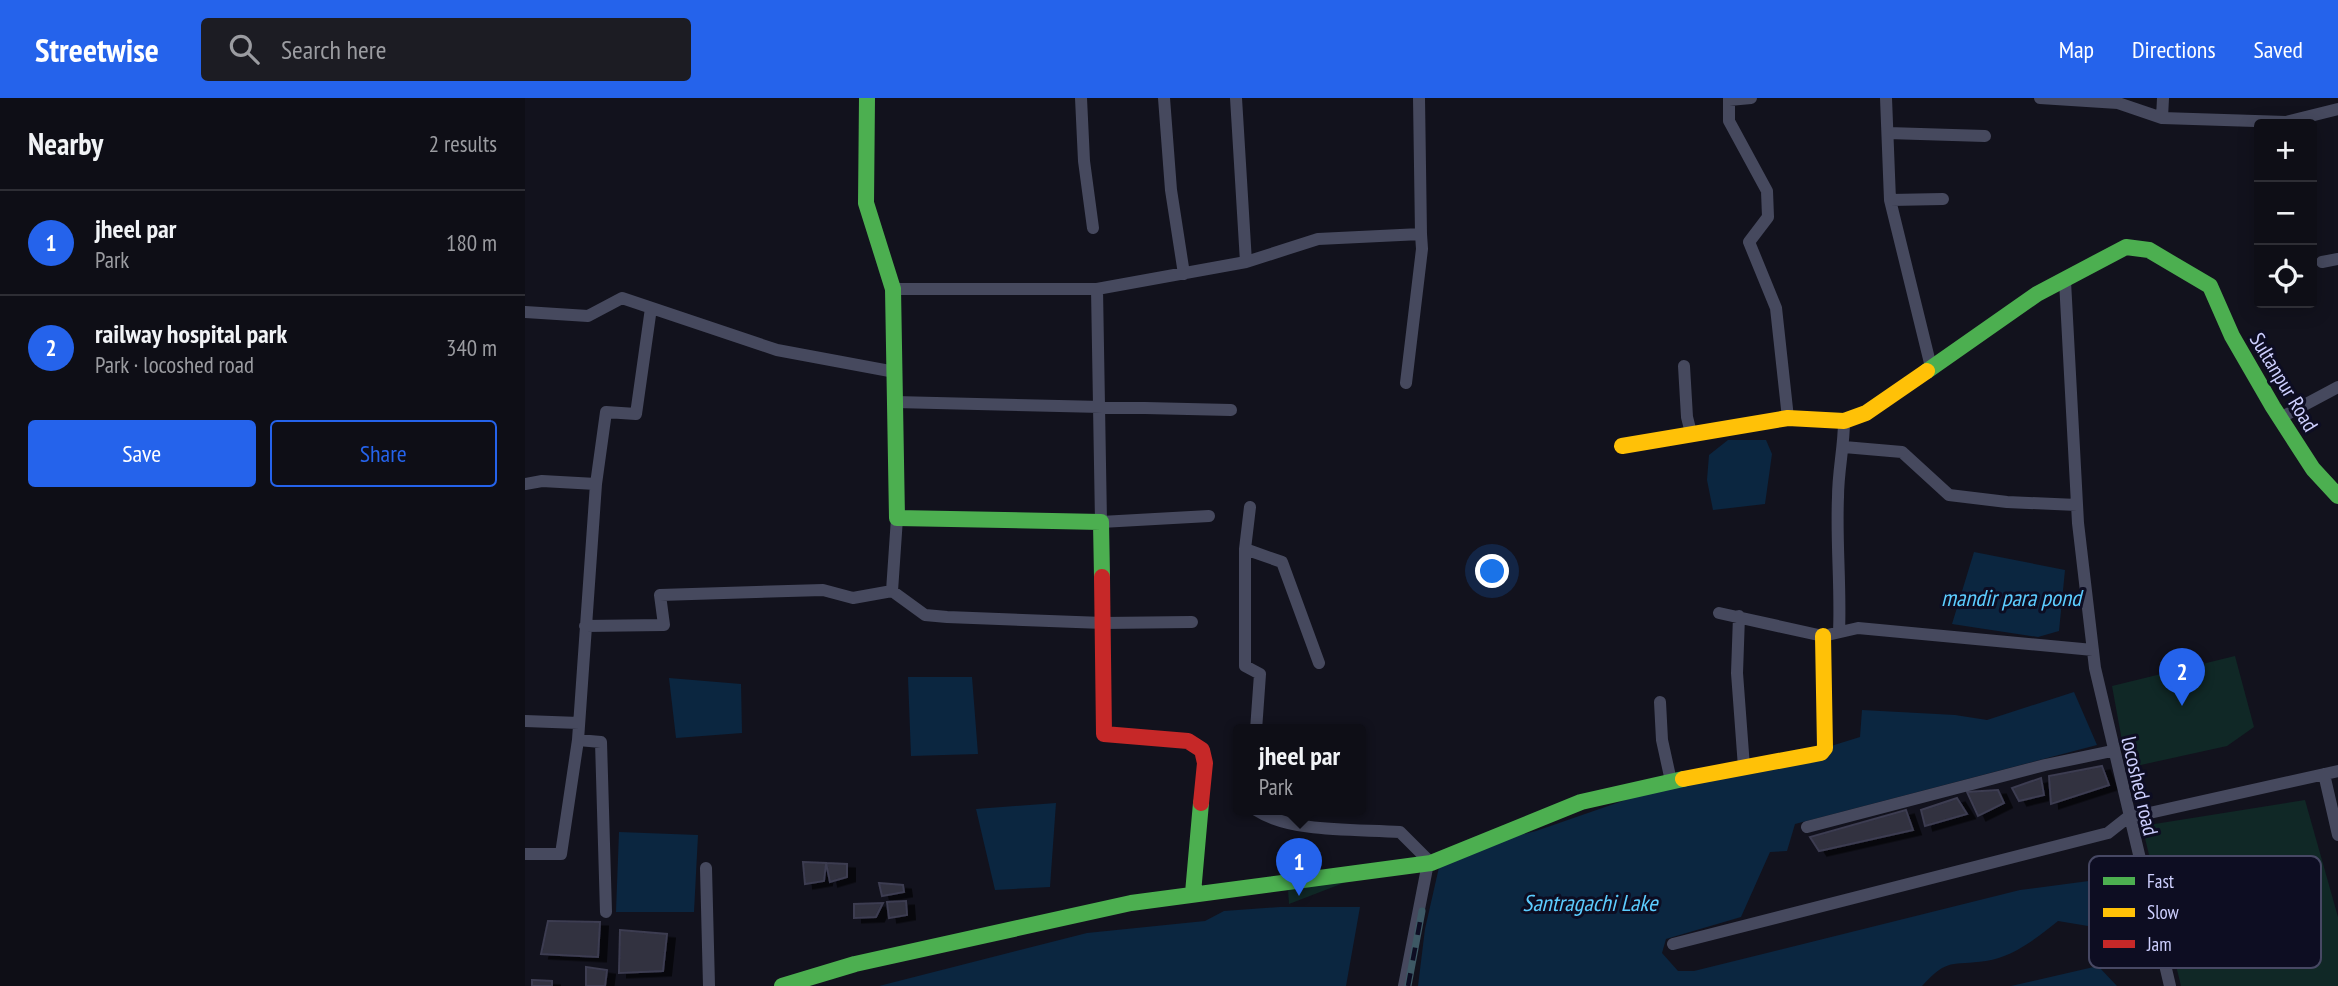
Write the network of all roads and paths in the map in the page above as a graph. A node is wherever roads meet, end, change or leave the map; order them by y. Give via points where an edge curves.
1 (867, 98) edge
2 (1081, 98) edge
3 (1164, 98) edge
4 (1236, 98) edge
5 (1419, 98) edge
6 (1751, 98) edge
7 (1886, 98) edge
8 (2040, 98) edge
9 (2163, 98) edge
10 (1729, 99) edge
11 (2078, 99) edge
12 (2338, 109) edge
13 (2162, 118) junction
14 (1888, 133) junction
15 (1985, 136) dead end
16 (1943, 199) dead end
17 (1890, 200) junction
18 (1093, 228) dead end
19 (1421, 234) junction
20 (2338, 260) edge
21 (1246, 262) junction
22 (2322, 262) dead end
23 (1184, 274) junction
24 (2065, 282) junction
25 (893, 289) junction
26 (1097, 289) junction
27 (651, 307) junction
28 (525, 312) edge
29 (1684, 366) dead end
30 (1931, 367) junction
31 (895, 372) junction
32 (1406, 383) dead end
33 (2338, 387) edge
34 (895, 402) junction
35 (1101, 407) junction
36 (1231, 410) dead end
37 (1788, 418) junction
38 (2280, 418) junction
39 (1844, 421) junction
40 (1691, 433) junction
41 (1622, 446) dead end
42 (1845, 447) junction
43 (525, 484) edge
44 (596, 484) junction
45 (2338, 496) edge
46 (2077, 505) junction
47 (1250, 507) dead end
48 (1209, 516) dead end
49 (897, 519) junction
50 (1101, 522) junction
51 (1245, 549) junction
52 (892, 591) junction
53 (1719, 613) dead end
54 (1739, 616) junction
55 (1192, 621) dead end
56 (1103, 623) junction
57 (585, 626) junction
58 (1831, 634) junction
59 (2093, 650) junction
60 (1319, 663) dead end
61 (1660, 702) dead end
62 (525, 721) edge
63 (579, 723) junction
64 (1256, 724) edge
65 (578, 740) junction
66 (2112, 751) junction
67 (1744, 767) junction
68 (2338, 771) edge
69 (2324, 774) junction
70 (1671, 781) junction
71 (1264, 815) edge
72 (2127, 818) junction
73 (1807, 827) dead end
74 (2338, 835) edge
75 (525, 854) edge
76 (2137, 856) edge
77 (1430, 863) junction
78 (706, 868) dead end
79 (1193, 893) junction
80 (606, 912) dead end
81 (1673, 944) dead end
82 (2165, 968) edge
83 (709, 986) edge
84 (782, 986) edge
85 (1404, 986) edge
86 (2170, 986) edge

1 - 25 street via 866,203
2 - 18 street
3 - 23 street
4 - 21 street
5 - 19 street
6 - 10 street
7 - 14 street
8 - 11 street
9 - 13 street
10 - 37 street via 1729,121 1767,191 1768,217 1749,242 1776,308
11 - 13 street via 2118,103
12 - 13 street via 2286,122
14 - 15 street
14 - 17 street
16 - 17 street
17 - 30 street
19 - 21 street via 1318,239
19 - 32 street
20 - 22 street
21 - 23 street
23 - 26 street
24 - 30 street, Sultanpur Road via 2037,294
24 - 38 street, Sultanpur Road via 2126,247 2149,250 2170,260 2210,286 2232,336
24 - 46 street, locoshed road
25 - 26 street
25 - 31 street
26 - 35 street
27 - 28 street via 622,298 588,316
27 - 31 street via 777,350
27 - 44 street via 636,414 606,412
29 - 40 street
30 - 39 street, Sultanpur Road via 1866,413
31 - 34 street
33 - 38 street
34 - 35 street
34 - 49 street
35 - 36 street
35 - 50 street
37 - 39 street
37 - 40 street
38 - 45 street, Sultanpur Road via 2313,469
39 - 42 street
40 - 41 street
42 - 46 street via 1902,452 1949,495
42 - 58 street via 1838,494 1841,583
43 - 44 street
44 - 57 street
46 - 59 street, locoshed road
47 - 51 street
48 - 50 street
49 - 50 street
49 - 52 street
50 - 56 street
51 - 60 street via 1282,562
51 - 64 street via 1245,666 1260,674
52 - 56 street via 925,615
52 - 57 street via 853,597 823,590 660,595 664,625
53 - 54 street
54 - 58 street
54 - 67 street via 1737,673
55 - 56 street
56 - 79 street via 1104,734 1188,741 1202,750 1205,763
57 - 63 street
58 - 59 street via 1858,628
58 - 67 street via 1825,748 1821,754
59 - 66 street, locoshed road
61 - 70 street
62 - 63 street
63 - 65 street
65 - 75 street via 561,854
65 - 80 street via 601,742
66 - 72 street, locoshed road
66 - 73 street
67 - 70 street
68 - 69 street
69 - 72 street
69 - 74 street
70 - 77 street via 1581,802
71 - 77 street via 1291,824 1399,832
72 - 76 street, locoshed road
72 - 81 street via 2108,833
77 - 79 street
77 - 85 street
78 - 83 street
79 - 84 street via 1037,922 855,964
82 - 86 street, locoshed road

